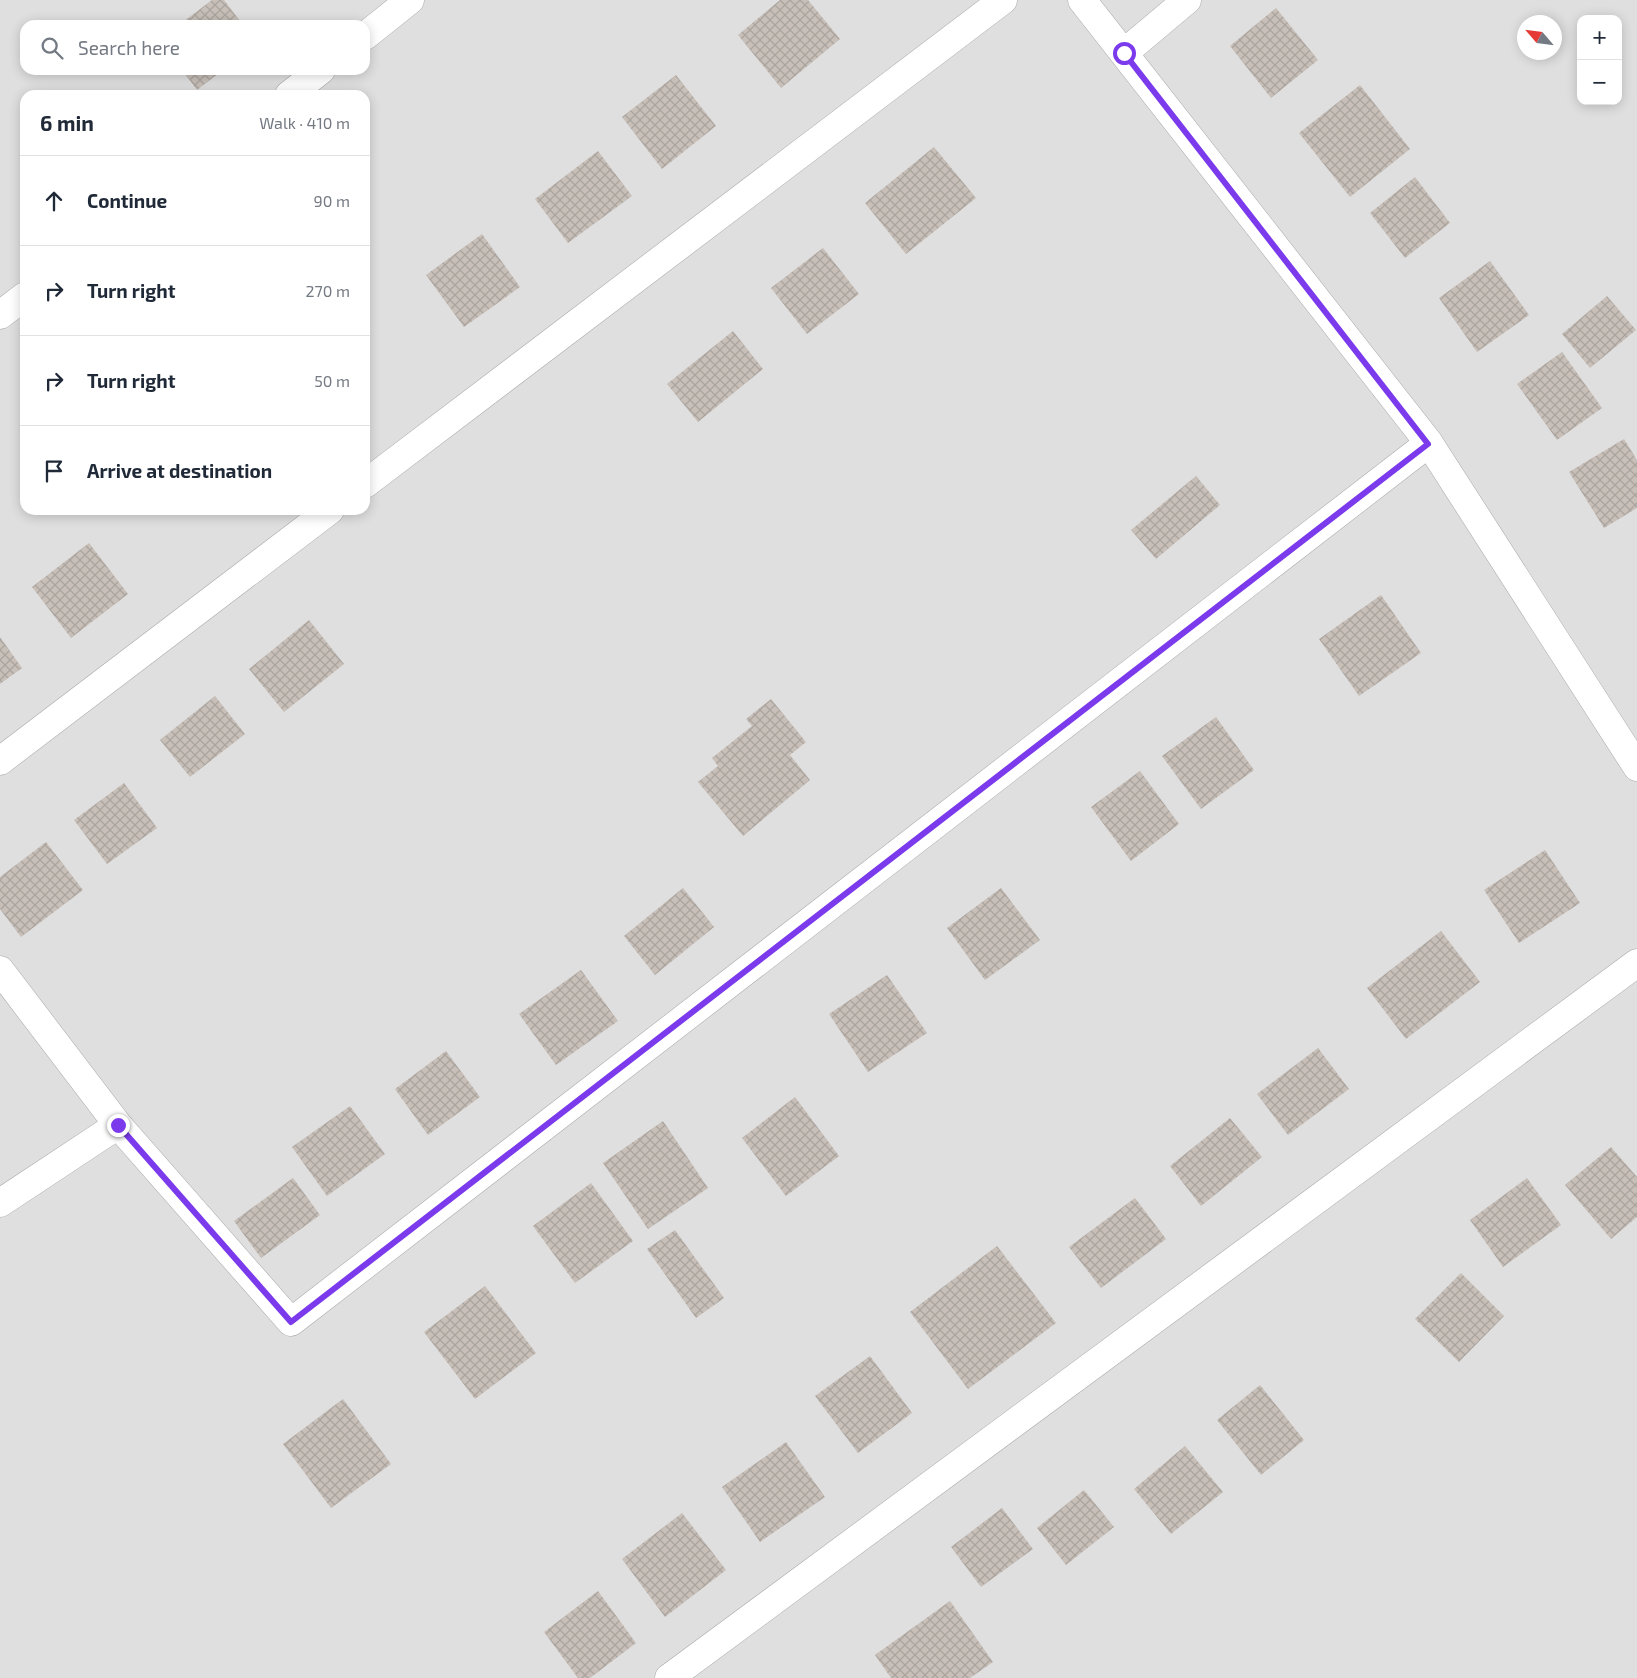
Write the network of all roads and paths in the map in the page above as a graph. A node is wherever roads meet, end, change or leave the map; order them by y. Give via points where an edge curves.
1 (410, 0) edge
2 (1003, 0) edge
3 (1082, 0) edge
4 (1187, 0) edge
5 (370, 32) edge
6 (1124, 53) junction
7 (315, 75) edge
8 (296, 90) edge
9 (20, 300) edge
10 (0, 315) edge
11 (1428, 444) junction
12 (370, 480) edge
13 (323, 515) edge
14 (0, 760) edge
15 (1637, 767) edge
16 (1637, 963) edge
17 (0, 970) edge
18 (118, 1125) junction
19 (0, 1203) edge
20 (669, 1678) edge

1 - 5 street
2 - 12 street
3 - 6 street
4 - 6 street
6 - 11 street
7 - 8 street
9 - 10 street
11 - 15 street
11 - 18 street via 291,1322
13 - 14 street
16 - 20 street
17 - 18 street
18 - 19 street

